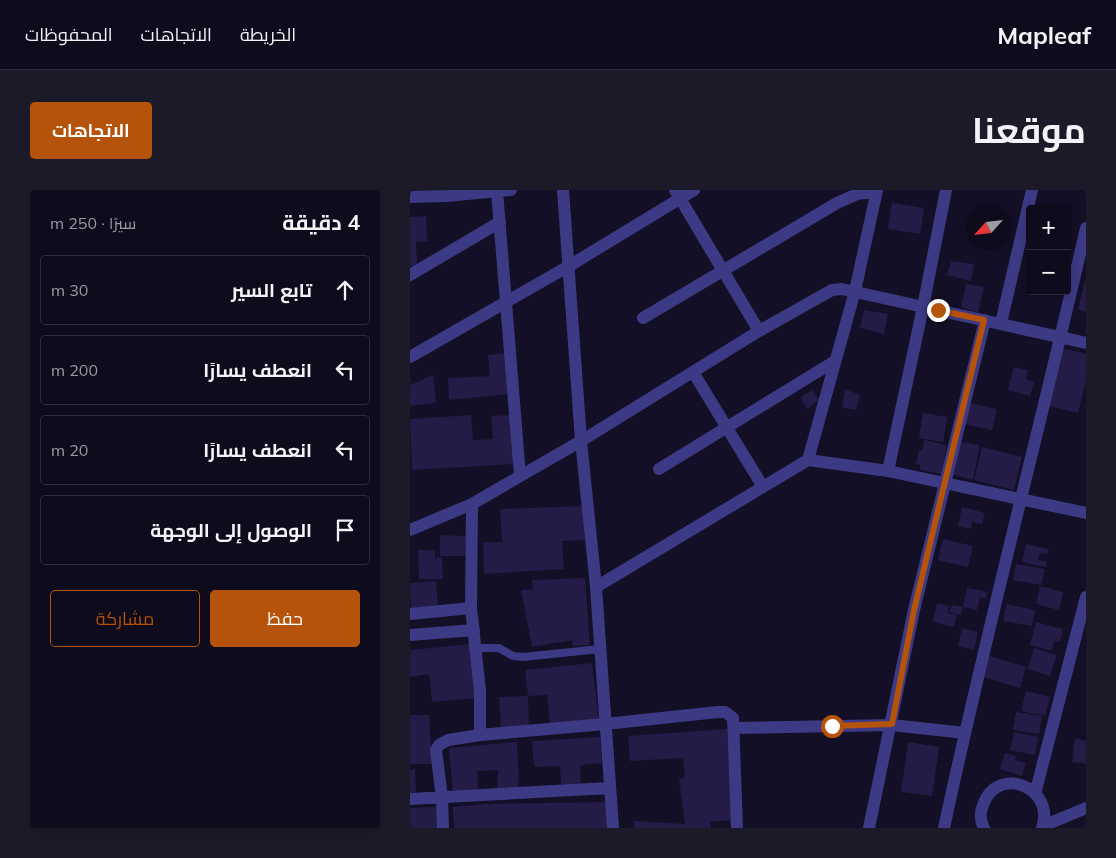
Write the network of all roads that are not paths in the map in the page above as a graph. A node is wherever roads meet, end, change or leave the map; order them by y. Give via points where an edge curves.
1 (511, 190) edge
2 (563, 190) edge
3 (694, 190) edge
4 (877, 190) edge
5 (946, 190) edge
6 (1032, 190) edge
7 (497, 191) junction
8 (446, 193) edge
9 (677, 194) edge
10 (410, 197) edge
11 (500, 222) junction
12 (1086, 228) edge
13 (569, 266) junction
14 (722, 271) junction
15 (410, 275) edge
16 (854, 291) junction
17 (506, 302) junction
18 (923, 307) junction
19 (643, 318) dead end
20 (984, 320) junction
21 (1001, 324) junction
22 (759, 331) junction
23 (1061, 338) junction
24 (1086, 343) edge
25 (410, 357) edge
26 (835, 361) junction
27 (693, 372) junction
28 (727, 428) junction
29 (581, 441) junction
30 (808, 460) junction
31 (659, 470) dead end
32 (888, 471) junction
33 (520, 476) junction
34 (944, 483) junction
35 (763, 487) junction
36 (1021, 499) junction
37 (472, 504) junction
38 (1086, 513) edge
39 (410, 530) edge
40 (596, 587) junction
41 (1086, 597) edge
42 (471, 608) junction
43 (410, 614) edge
44 (474, 630) junction
45 (410, 635) edge
46 (475, 648) junction
47 (600, 650) junction
48 (605, 724) junction
49 (892, 724) junction
50 (734, 728) junction
51 (965, 733) junction
52 (480, 735) junction
53 (610, 788) junction
54 (1035, 794) junction
55 (442, 798) junction
56 (410, 799) edge
57 (1086, 808) edge
58 (1042, 827) edge
59 (443, 828) edge
60 (614, 828) edge
61 (737, 828) edge
62 (869, 828) edge
63 (944, 828) edge
64 (984, 828) edge

1 - 7 street
2 - 13 street
3 - 9 street
4 - 14 street via 837,203
4 - 16 street
5 - 18 street
6 - 21 street
7 - 8 street
7 - 11 street
8 - 10 street
9 - 13 street
9 - 14 street
11 - 15 street
11 - 17 street
12 - 23 street
13 - 17 street
13 - 29 street
14 - 19 street
14 - 22 street
16 - 18 street
16 - 22 street via 832,290
16 - 26 street
17 - 25 street
17 - 33 street
18 - 20 street
18 - 32 street
20 - 21 street
20 - 34 street
21 - 23 street
22 - 27 street
23 - 24 street
23 - 36 street
26 - 28 street
26 - 30 street
27 - 28 street
27 - 29 street
28 - 31 street
28 - 35 street
29 - 33 street
29 - 40 street
30 - 32 street
30 - 35 street
32 - 34 street
33 - 37 street
34 - 36 street
34 - 49 street via 914,610
35 - 40 street
36 - 38 street
36 - 51 street
37 - 39 street
37 - 42 street
40 - 47 street
41 - 54 street
42 - 43 street
42 - 44 street
44 - 45 street
44 - 46 street
46 - 47 lane via 499,648 522,657
46 - 52 street via 480,691
47 - 48 street
48 - 50 street via 725,712 733,718
48 - 52 street
48 - 53 street
49 - 50 street
49 - 51 street
49 - 62 street
50 - 61 street
51 - 63 street
52 - 55 street via 448,740 439,745 436,750
53 - 55 street
53 - 60 street
54 - 58 street via 1041,800 1045,813
54 - 64 street via 1020,784 995,788 985,798 981,811
55 - 56 street
55 - 59 street
57 - 58 street

